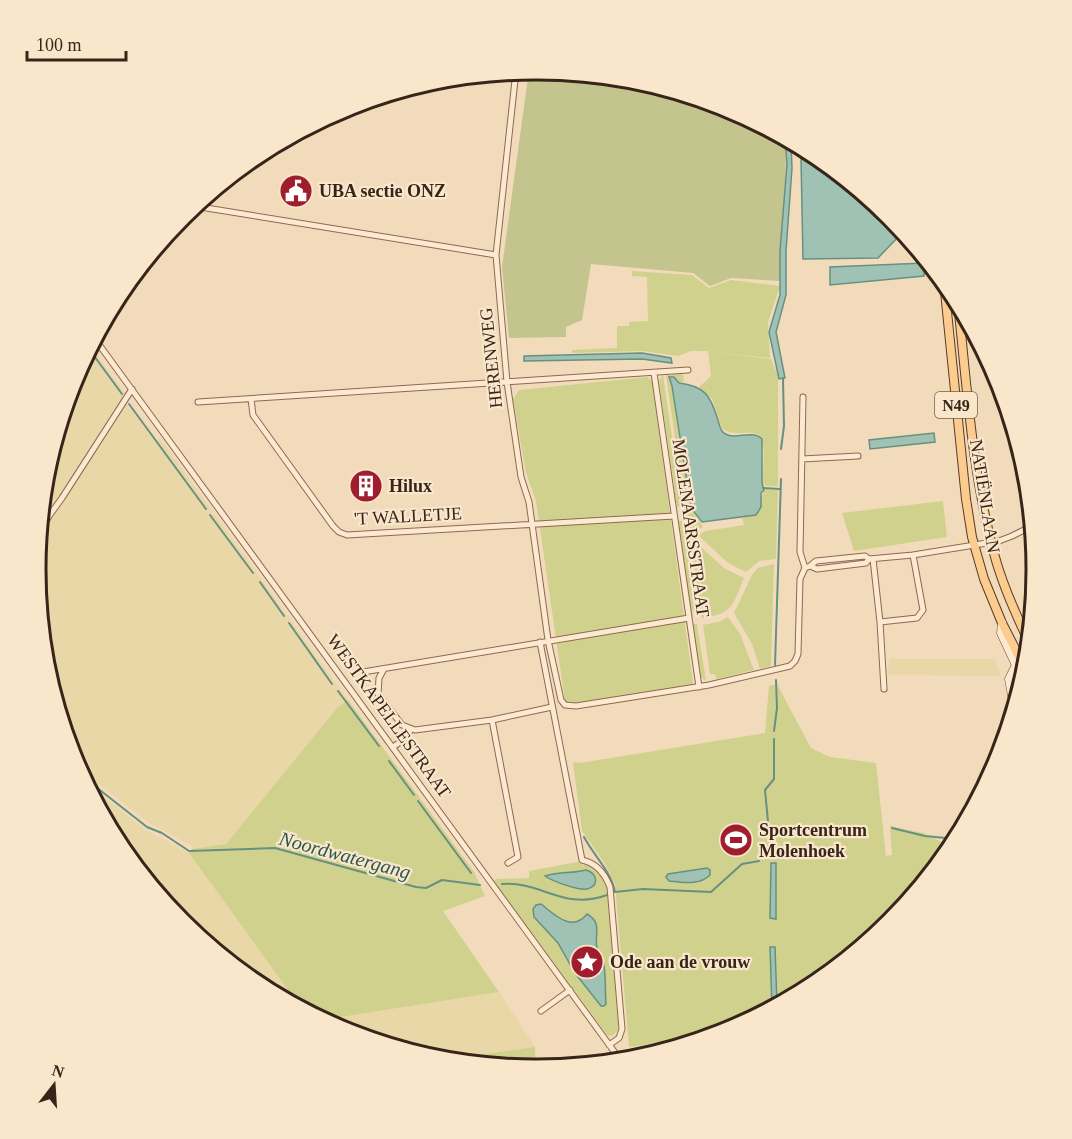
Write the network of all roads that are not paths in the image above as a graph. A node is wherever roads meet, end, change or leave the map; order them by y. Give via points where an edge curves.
1 (515, 81) edge
2 (206, 208) edge
3 (496, 255) junction
4 (946, 303) edge
5 (961, 326) edge
6 (101, 346) edge
7 (688, 370) dead end
8 (654, 373) junction
9 (507, 382) junction
10 (132, 389) junction
11 (803, 397) dead end
12 (251, 399) junction
13 (198, 402) dead end
14 (858, 456) dead end
15 (802, 459) junction
16 (50, 514) edge
17 (674, 516) junction
18 (532, 524) junction
19 (1023, 530) edge
20 (991, 541) junction
21 (974, 545) junction
22 (913, 555) junction
23 (871, 559) junction
24 (808, 567) junction
25 (689, 618) junction
26 (880, 622) junction
27 (1002, 623) junction
28 (1022, 625) edge
29 (548, 640) junction
30 (540, 642) junction
31 (1018, 655) edge
32 (384, 669) junction
33 (363, 672) dead end
34 (1013, 673) joint
35 (699, 687) junction
36 (1011, 688) edge
37 (884, 689) dead end
38 (552, 707) junction
39 (492, 720) junction
40 (411, 729) junction
41 (393, 747) junction
42 (508, 863) dead end
43 (570, 990) junction
44 (541, 1011) dead end
45 (609, 1045) junction
46 (615, 1053) edge

1 - 3 street, HERENWEG
2 - 3 street
3 - 9 street, HERENWEG
4 - 21 main road, NATIËNLAAN / N49
5 - 20 main road, NATIËNLAAN / N49 via 977,473
6 - 10 street, WESTKAPELLESTRAAT
7 - 8 street
8 - 9 street
8 - 17 street, MOLENAARSSTRAAT
9 - 12 street
9 - 18 street, HERENWEG
10 - 16 street
10 - 41 street, WESTKAPELLESTRAAT
11 - 15 street
12 - 13 street
12 - 18 street, 'T WALLETJE via 253,415 339,532 359,535
14 - 15 street
15 - 24 street via 800,552
17 - 18 street
17 - 25 street, MOLENAARSSTRAAT
18 - 29 street, HERENWEG
19 - 20 street
20 - 21 street
20 - 28 main road, NATIËNLAAN / N49
21 - 22 street
21 - 27 main road, NATIËNLAAN / N49
22 - 23 street
22 - 26 street via 923,610 917,618
23 - 24 street via 856,565
23 - 26 street
24 - 35 street via 800,579 795,661 790,666
25 - 29 street
25 - 35 street, MOLENAARSSTRAAT
26 - 37 street
27 - 31 main road, NATIËNLAAN / N49
27 - 34 street via 1001,633 1016,665
29 - 30 street
29 - 35 street, HERENWEG via 559,695 565,705
30 - 32 street
30 - 38 street
32 - 33 street
32 - 40 street via 378,694 402,725
34 - 36 street via 1009,679
38 - 39 street
38 - 45 street via 582,860 590,861 603,873 610,887 622,1029 619,1038
39 - 40 street
39 - 42 street via 518,857
40 - 41 street
41 - 43 street, WESTKAPELLESTRAAT
43 - 44 street
43 - 45 street, WESTKAPELLESTRAAT
45 - 46 street, WESTKAPELLESTRAAT

